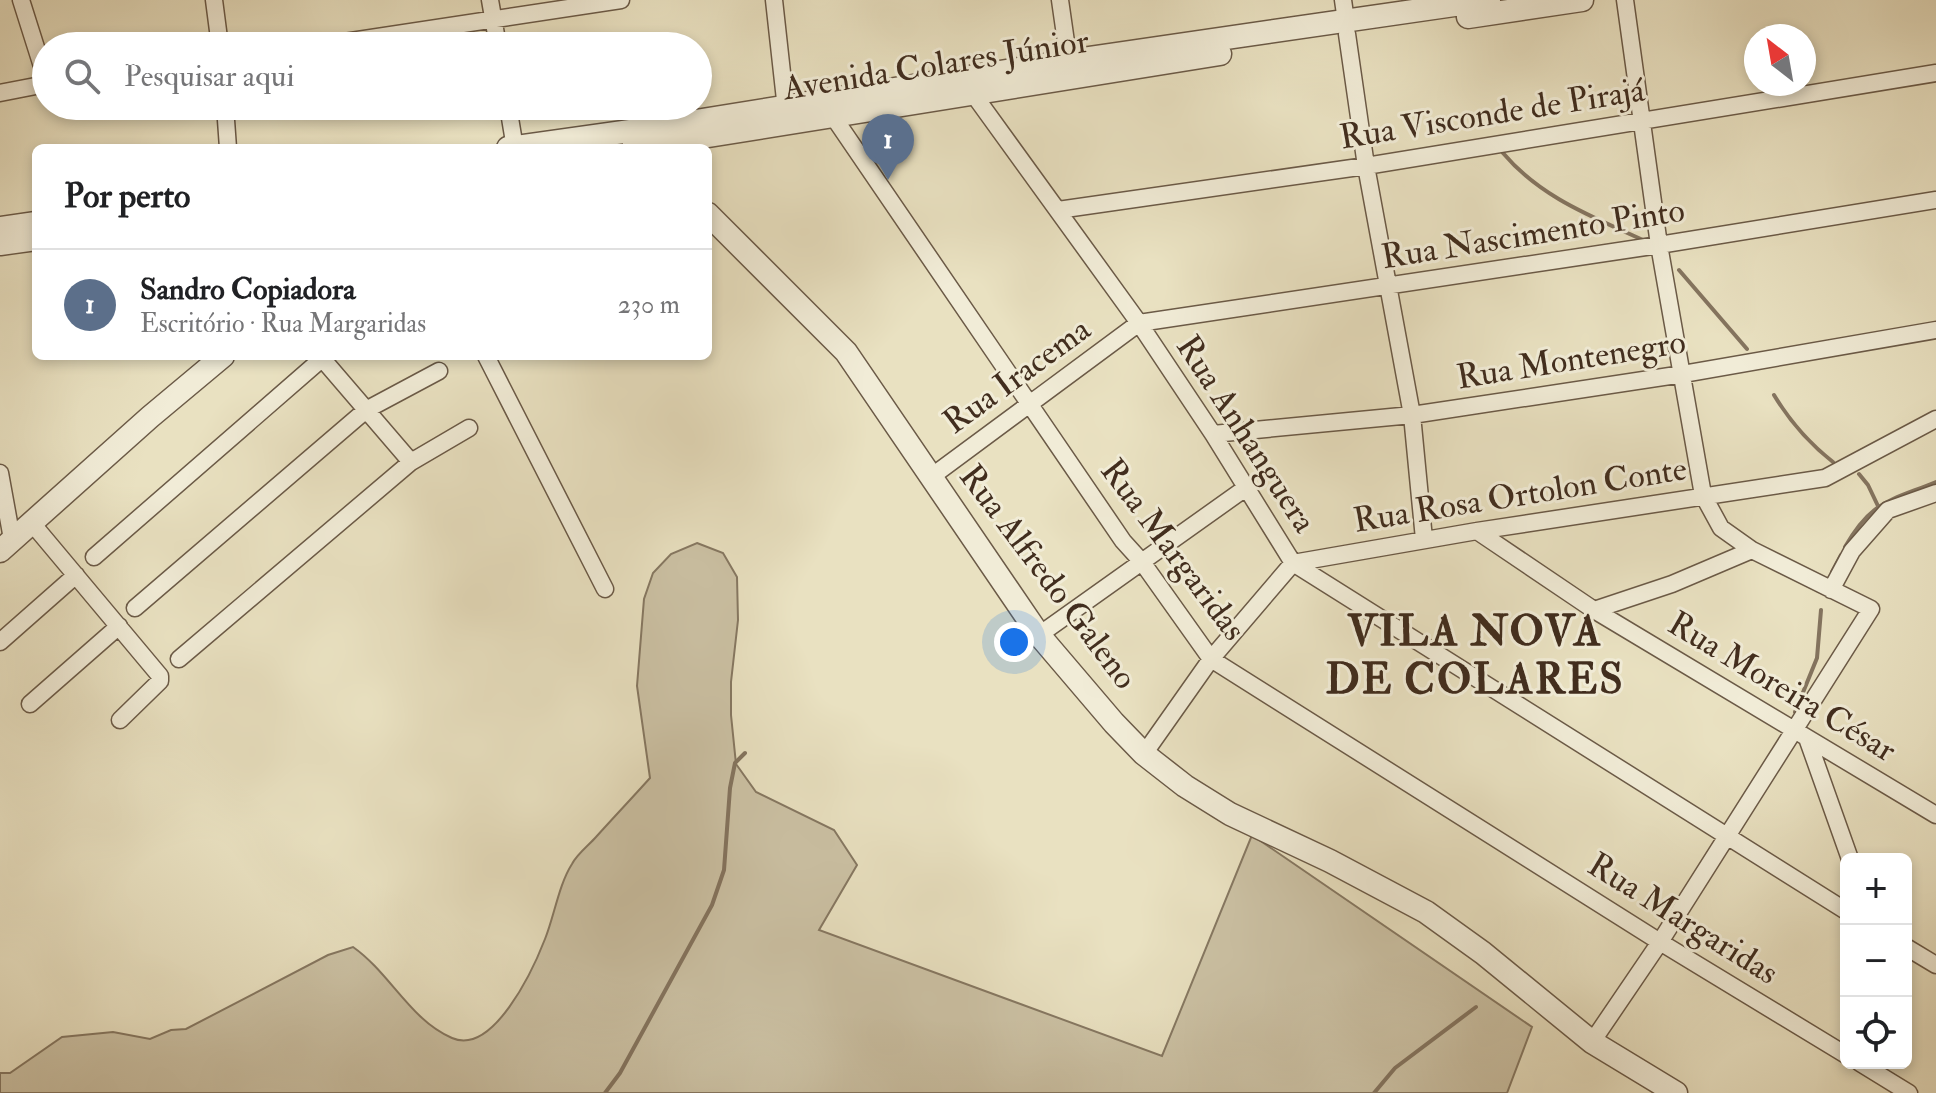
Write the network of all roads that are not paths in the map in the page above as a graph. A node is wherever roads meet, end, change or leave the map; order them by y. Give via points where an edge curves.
1 (21, 0) edge
2 (214, 0) edge
3 (490, 0) edge
4 (621, 0) edge
5 (774, 0) edge
6 (1060, 0) edge
7 (1582, 0) edge
8 (1625, 0) edge
9 (1483, 6) edge
10 (1345, 18) edge
11 (494, 20) junction
12 (218, 32) edge
13 (413, 32) edge
14 (496, 32) edge
15 (32, 36) edge
16 (1070, 69) junction
17 (1936, 73) edge
18 (32, 85) edge
19 (973, 86) junction
20 (0, 93) edge
21 (828, 109) junction
22 (787, 115) junction
23 (226, 120) edge
24 (509, 120) edge
25 (1644, 120) junction
26 (639, 143) edge
27 (228, 144) edge
28 (512, 144) edge
29 (614, 144) edge
30 (1366, 166) junction
31 (1936, 200) edge
32 (1058, 210) junction
33 (712, 218) edge
34 (32, 224) edge
35 (0, 228) edge
36 (32, 240) edge
37 (0, 244) edge
38 (1659, 245) junction
39 (1386, 286) junction
40 (1139, 323) junction
41 (1936, 330) edge
42 (218, 360) edge
43 (319, 360) edge
44 (324, 360) edge
45 (488, 360) edge
46 (439, 371) dead end
47 (1683, 374) junction
48 (1029, 404) junction
49 (366, 410) junction
50 (1412, 415) junction
51 (1936, 419) edge
52 (469, 428) dead end
53 (1213, 434) junction
54 (411, 462) junction
55 (0, 473) edge
56 (931, 477) junction
57 (1247, 487) junction
58 (1936, 493) edge
59 (1703, 495) junction
60 (2, 500) edge
61 (31, 522) junction
62 (1477, 531) junction
63 (1424, 539) junction
64 (6, 545) edge
65 (1752, 550) junction
66 (94, 557) dead end
67 (1142, 562) junction
68 (1293, 563) junction
69 (76, 575) junction
70 (605, 589) dead end
71 (1831, 590) junction
72 (135, 608) dead end
73 (1594, 610) junction
74 (119, 626) junction
75 (1039, 635) junction
76 (0, 642) edge
77 (179, 659) dead end
78 (1211, 659) junction
79 (30, 704) dead end
80 (120, 720) dead end
81 (1800, 734) junction
82 (1144, 754) junction
83 (1936, 815) edge
84 (1725, 836) junction
85 (1848, 853) edge
86 (1840, 907) edge
87 (1660, 942) junction
88 (1912, 951) edge
89 (1936, 965) edge
90 (1592, 1042) junction
91 (1840, 1051) edge
92 (1870, 1069) edge
93 (1676, 1093) edge
94 (1909, 1093) edge

1 - 15 street
2 - 12 street
3 - 11 street
4 - 11 street
5 - 22 street
6 - 16 street
7 - 9 street, Avenida Colares Júnior
8 - 25 street
9 - 10 street, Avenida Colares Júnior
10 - 16 street, Avenida Colares Júnior
10 - 30 street
11 - 13 street
11 - 14 street
16 - 19 street, Avenida Colares Júnior
17 - 25 street, Rua Visconde de Pirajá
18 - 20 street
19 - 21 street, Avenida Colares Júnior
19 - 32 street, Rua Anhanguera
21 - 22 street, Avenida Colares Júnior
21 - 48 street, Rua Margaridas
22 - 26 street, Avenida Colares Júnior
23 - 27 street
24 - 28 street
25 - 30 street, Rua Visconde de Pirajá
25 - 38 street
26 - 29 street, Avenida Colares Júnior
30 - 32 street, Rua Visconde de Pirajá
30 - 39 street
31 - 38 street, Rua Nascimento Pinto
32 - 40 street, Rua Anhanguera
33 - 56 street, Rua Alfredo Galeno via 846,352
34 - 35 street
36 - 37 street
38 - 39 street, Rua Nascimento Pinto
38 - 47 street
39 - 40 street, Rua Nascimento Pinto
39 - 50 street
40 - 48 street, Rua Iracema
40 - 53 street, Rua Anhanguera
41 - 47 street, Rua Montenegro
42 - 61 street
43 - 66 street
44 - 49 street
45 - 70 street
46 - 49 street
47 - 50 street, Rua Montenegro
47 - 59 street
48 - 56 street, Rua Iracema
48 - 67 street, Rua Margaridas
49 - 54 street
49 - 72 street
50 - 53 street, Rua Montenegro
50 - 63 street
51 - 59 street, Rua Rosa Ortolon Conte via 1825,478
52 - 54 street
53 - 57 street, Rua Anhanguera
54 - 77 street
55 - 60 street
56 - 75 street, Rua Alfredo Galeno
57 - 67 street
57 - 68 street, Rua Anhanguera
58 - 71 street via 1888,510 1852,551
59 - 62 street, Rua Rosa Ortolon Conte
59 - 65 street via 1721,528
60 - 64 street
61 - 64 street
61 - 69 street
62 - 63 street, Rua Rosa Ortolon Conte
62 - 73 street, Rua Moreira César
63 - 68 street, Rua Rosa Ortolon Conte
65 - 71 street
65 - 73 street
67 - 75 street
67 - 78 street, Rua Margaridas
68 - 78 street
68 - 84 street, Rua Anhanguera
69 - 74 street
69 - 76 street
71 - 81 street via 1871,609
73 - 81 street, Rua Moreira César
74 - 79 street
74 - 80 street via 157,670 160,681
75 - 82 street, Rua Alfredo Galeno
78 - 82 street
78 - 87 street, Rua Margaridas
81 - 83 street, Rua Moreira César
81 - 84 street
81 - 85 street
82 - 90 street, Rua Alfredo Galeno via 1230,814 1426,912
84 - 86 street, Rua Anhanguera
84 - 87 street
87 - 90 street
87 - 91 street, Rua Margaridas
88 - 89 street
90 - 93 street, Rua Alfredo Galeno
92 - 94 street

